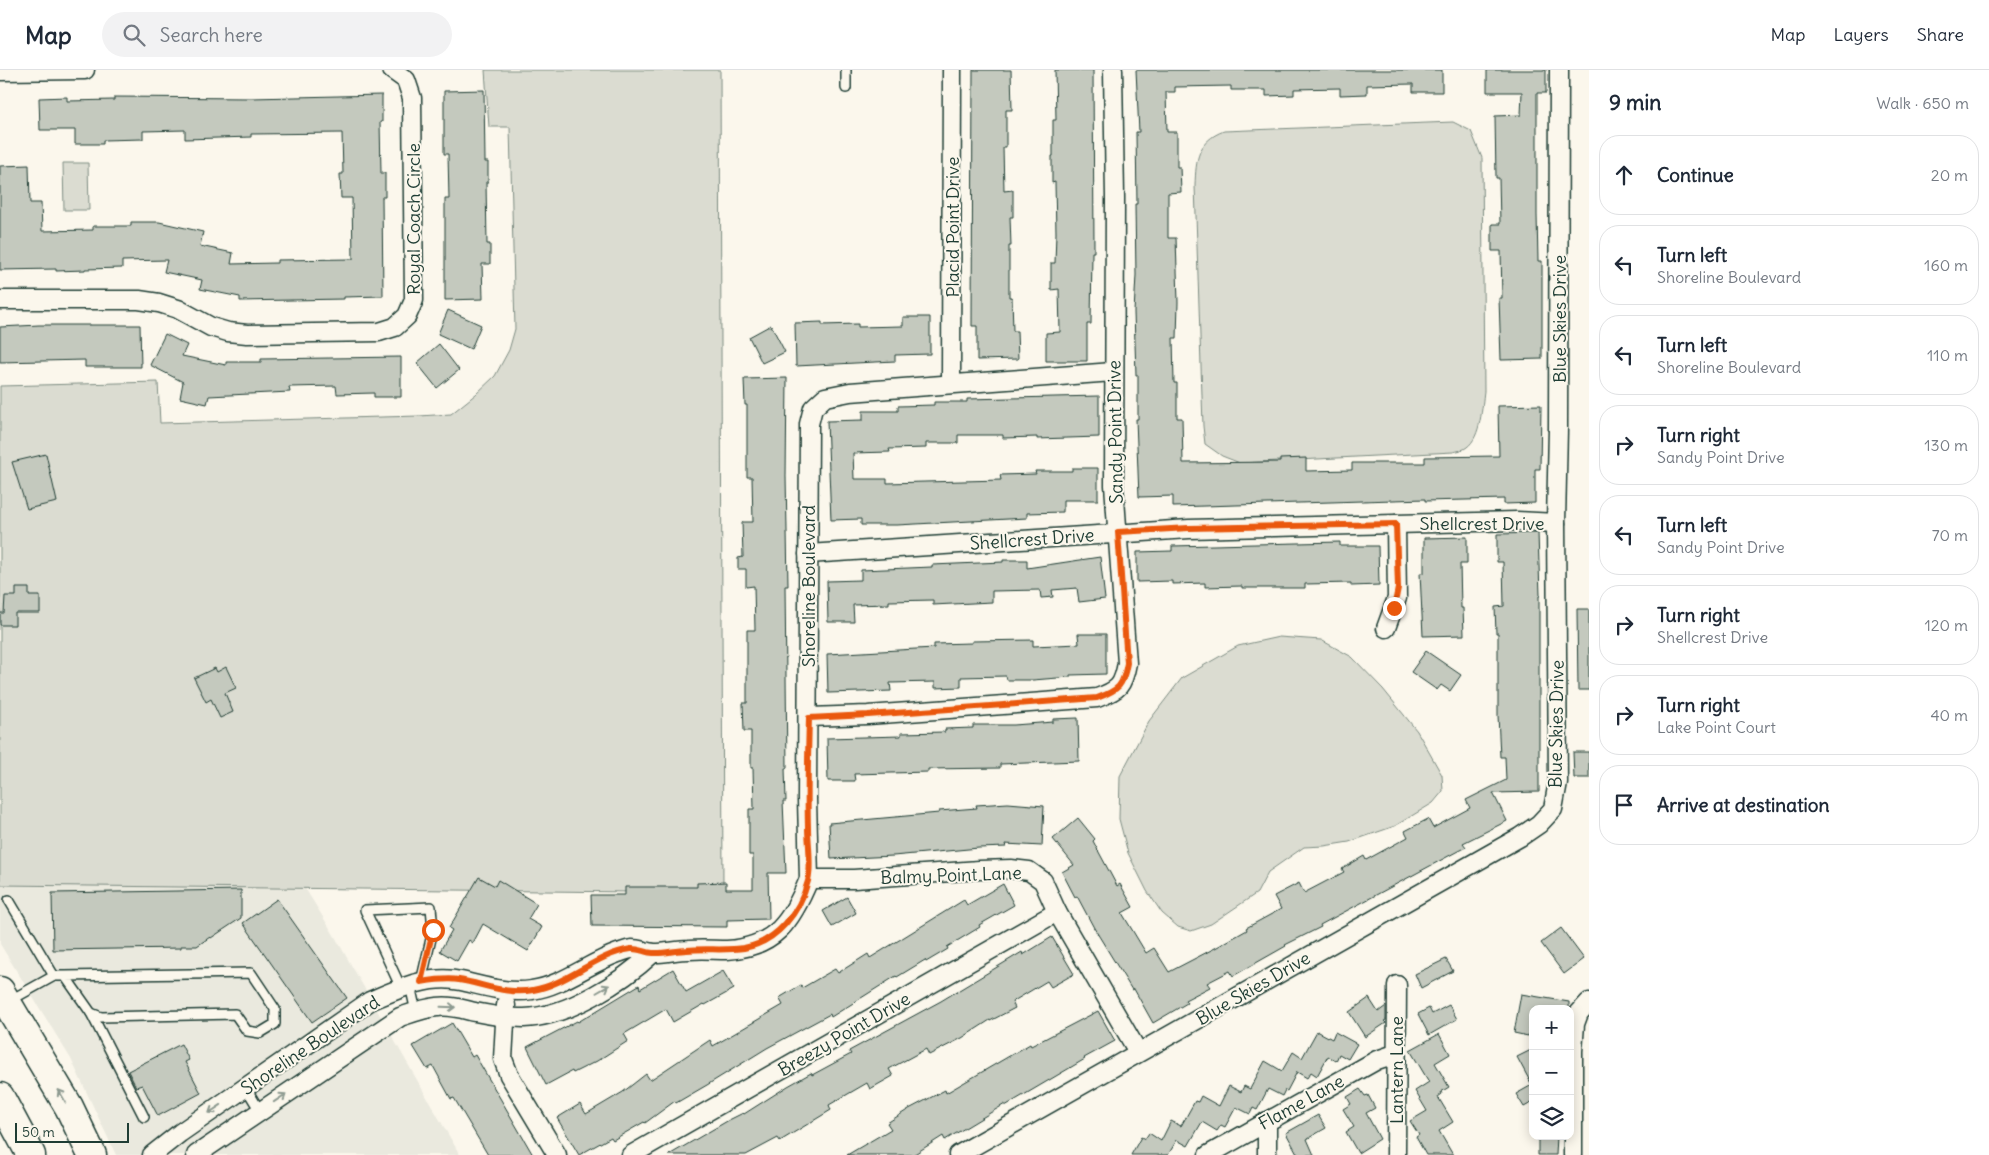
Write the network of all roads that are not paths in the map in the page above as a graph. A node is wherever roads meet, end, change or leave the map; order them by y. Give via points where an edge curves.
1 (85, 70) edge
2 (392, 70) edge
3 (846, 70) edge
4 (952, 70) edge
5 (1113, 70) edge
6 (1559, 70) edge
7 (0, 71) edge
8 (846, 88) dead end
9 (0, 300) edge
10 (1114, 372) junction
11 (951, 383) junction
12 (1556, 523) junction
13 (1396, 524) junction
14 (1118, 532) junction
15 (808, 554) junction
16 (1386, 628) dead end
17 (809, 718) junction
18 (809, 879) junction
19 (9, 900) dead end
20 (1056, 912) junction
21 (653, 954) junction
22 (54, 976) junction
23 (64, 976) junction
24 (411, 985) junction
25 (1397, 985) dead end
26 (507, 991) junction
27 (4, 997) edge
28 (1589, 1002) edge
29 (416, 1012) junction
30 (91, 1013) junction
31 (505, 1016) junction
32 (1138, 1052) junction
33 (1395, 1054) junction
34 (246, 1088) junction
35 (0, 1097) edge
36 (260, 1111) junction
37 (144, 1117) dead end
38 (1267, 1121) junction
39 (26, 1151) edge
40 (92, 1155) edge
41 (152, 1155) edge
42 (196, 1155) edge
43 (558, 1155) edge
44 (631, 1155) edge
45 (958, 1155) edge
46 (1208, 1155) edge
47 (1267, 1155) edge
48 (1396, 1155) edge
49 (1573, 1155) edge

1 - 7 street
2 - 9 street, Royal Coach Circle via 406,80 412,98 414,248 414,300 407,316 395,327 379,332 238,333 211,327 178,309 149,301
3 - 8 lane
4 - 11 street, Placid Point Drive
5 - 10 street, Sandy Point Drive
6 - 12 street, Blue Skies Drive
10 - 11 street, Shoreline Boulevard
10 - 14 street, Sandy Point Drive via 1114,476
11 - 15 street, Shoreline Boulevard via 850,392 826,397 813,408 809,424
12 - 13 street, Shellcrest Drive
12 - 32 street, Blue Skies Drive via 1558,782 1553,809 1520,837
13 - 14 street, Shellcrest Drive
13 - 16 street via 1397,598
14 - 15 street, Shellcrest Drive
14 - 17 street, Sandy Point Drive via 1127,663 1124,680 1112,693 1097,698
15 - 17 street, Shoreline Boulevard
17 - 18 street, Shoreline Boulevard
18 - 20 street, Balmy Point Lane via 978,870 1029,871 1043,881
18 - 21 street, Shoreline Boulevard via 788,920 763,942 746,948
19 - 22 lane
20 - 32 street, Balmy Point Lane
20 - 44 street, Breezy Point Drive
21 - 26 street, Shoreline Boulevard via 632,948 601,959 552,986
31 -> 21 street, Shoreline Boulevard via 544,1016 581,1001 632,972
22 - 23 lane
22 - 27 lane
23 - 30 lane
23 - 30 lane via 251,973 275,1009 275,1024 260,1033 247,1031 235,1014 101,1017
24 - 24 lane via 433,930 431,908 365,910
24 - 26 street, Shoreline Boulevard via 442,979 460,980
24 - 29 lane
24 - 34 street, Shoreline Boulevard via 370,1002
25 - 33 street, Lantern Lane
26 - 31 street
40 -> 27 main road via 69,1107
28 - 49 street via 1579,1013 1575,1024
29 -> 31 street, Shoreline Boulevard via 456,1007
36 -> 29 street, Shoreline Boulevard via 382,1028
30 - 37 lane
31 - 43 street via 503,1059 509,1075
32 - 45 street, Blue Skies Drive
33 - 38 street, Flame Lane via 1377,1060
33 - 48 street, Lantern Lane
34 - 36 lane
34 -> 41 street, Shoreline Boulevard
35 - 39 main road
36 - 42 street, Shoreline Boulevard
38 - 46 street, Flame Lane
38 - 47 street

